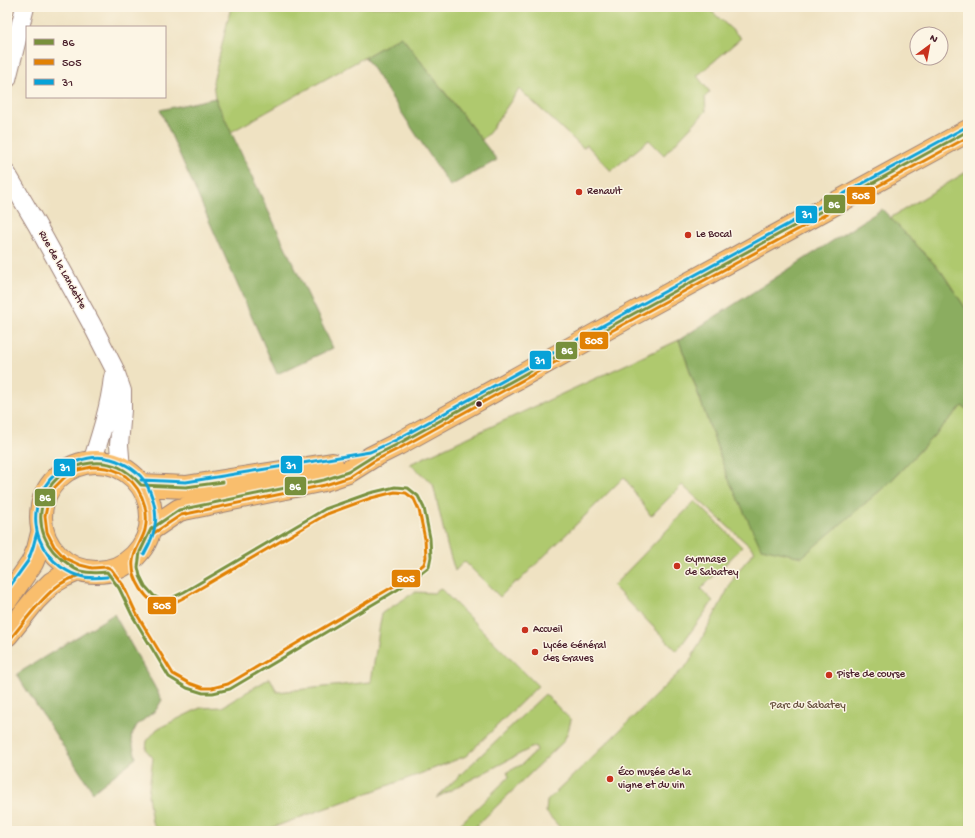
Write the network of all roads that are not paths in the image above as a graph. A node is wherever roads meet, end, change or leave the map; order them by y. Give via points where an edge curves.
1 (25, 7) edge
2 (7, 79) edge
3 (968, 131) edge
4 (7, 174) edge
5 (114, 368) junction
6 (372, 457) junction
7 (92, 462) junction
8 (121, 468) junction
9 (141, 485) junction
10 (151, 529) junction
11 (42, 533) junction
12 (78, 570) junction
13 (7, 599) edge
14 (7, 635) edge

1 - 2 street
3 - 6 main road
4 - 5 street, Rue de la Landette
5 - 7 street via 106,417
5 - 8 street, Rue de la Landette via 122,391 118,445
6 - 9 main road via 186,487
6 - 10 main road via 348,472 324,480 179,510
7 - 8 main road via 107,463
7 - 11 main road via 76,465 62,473 50,485 43,500 40,516
8 - 9 main road
9 - 10 main road via 152,513
10 - 12 main road via 140,552 119,568 92,573
11 - 12 main road via 50,549 62,562
11 - 13 main road via 32,563
12 - 14 main road via 52,583

